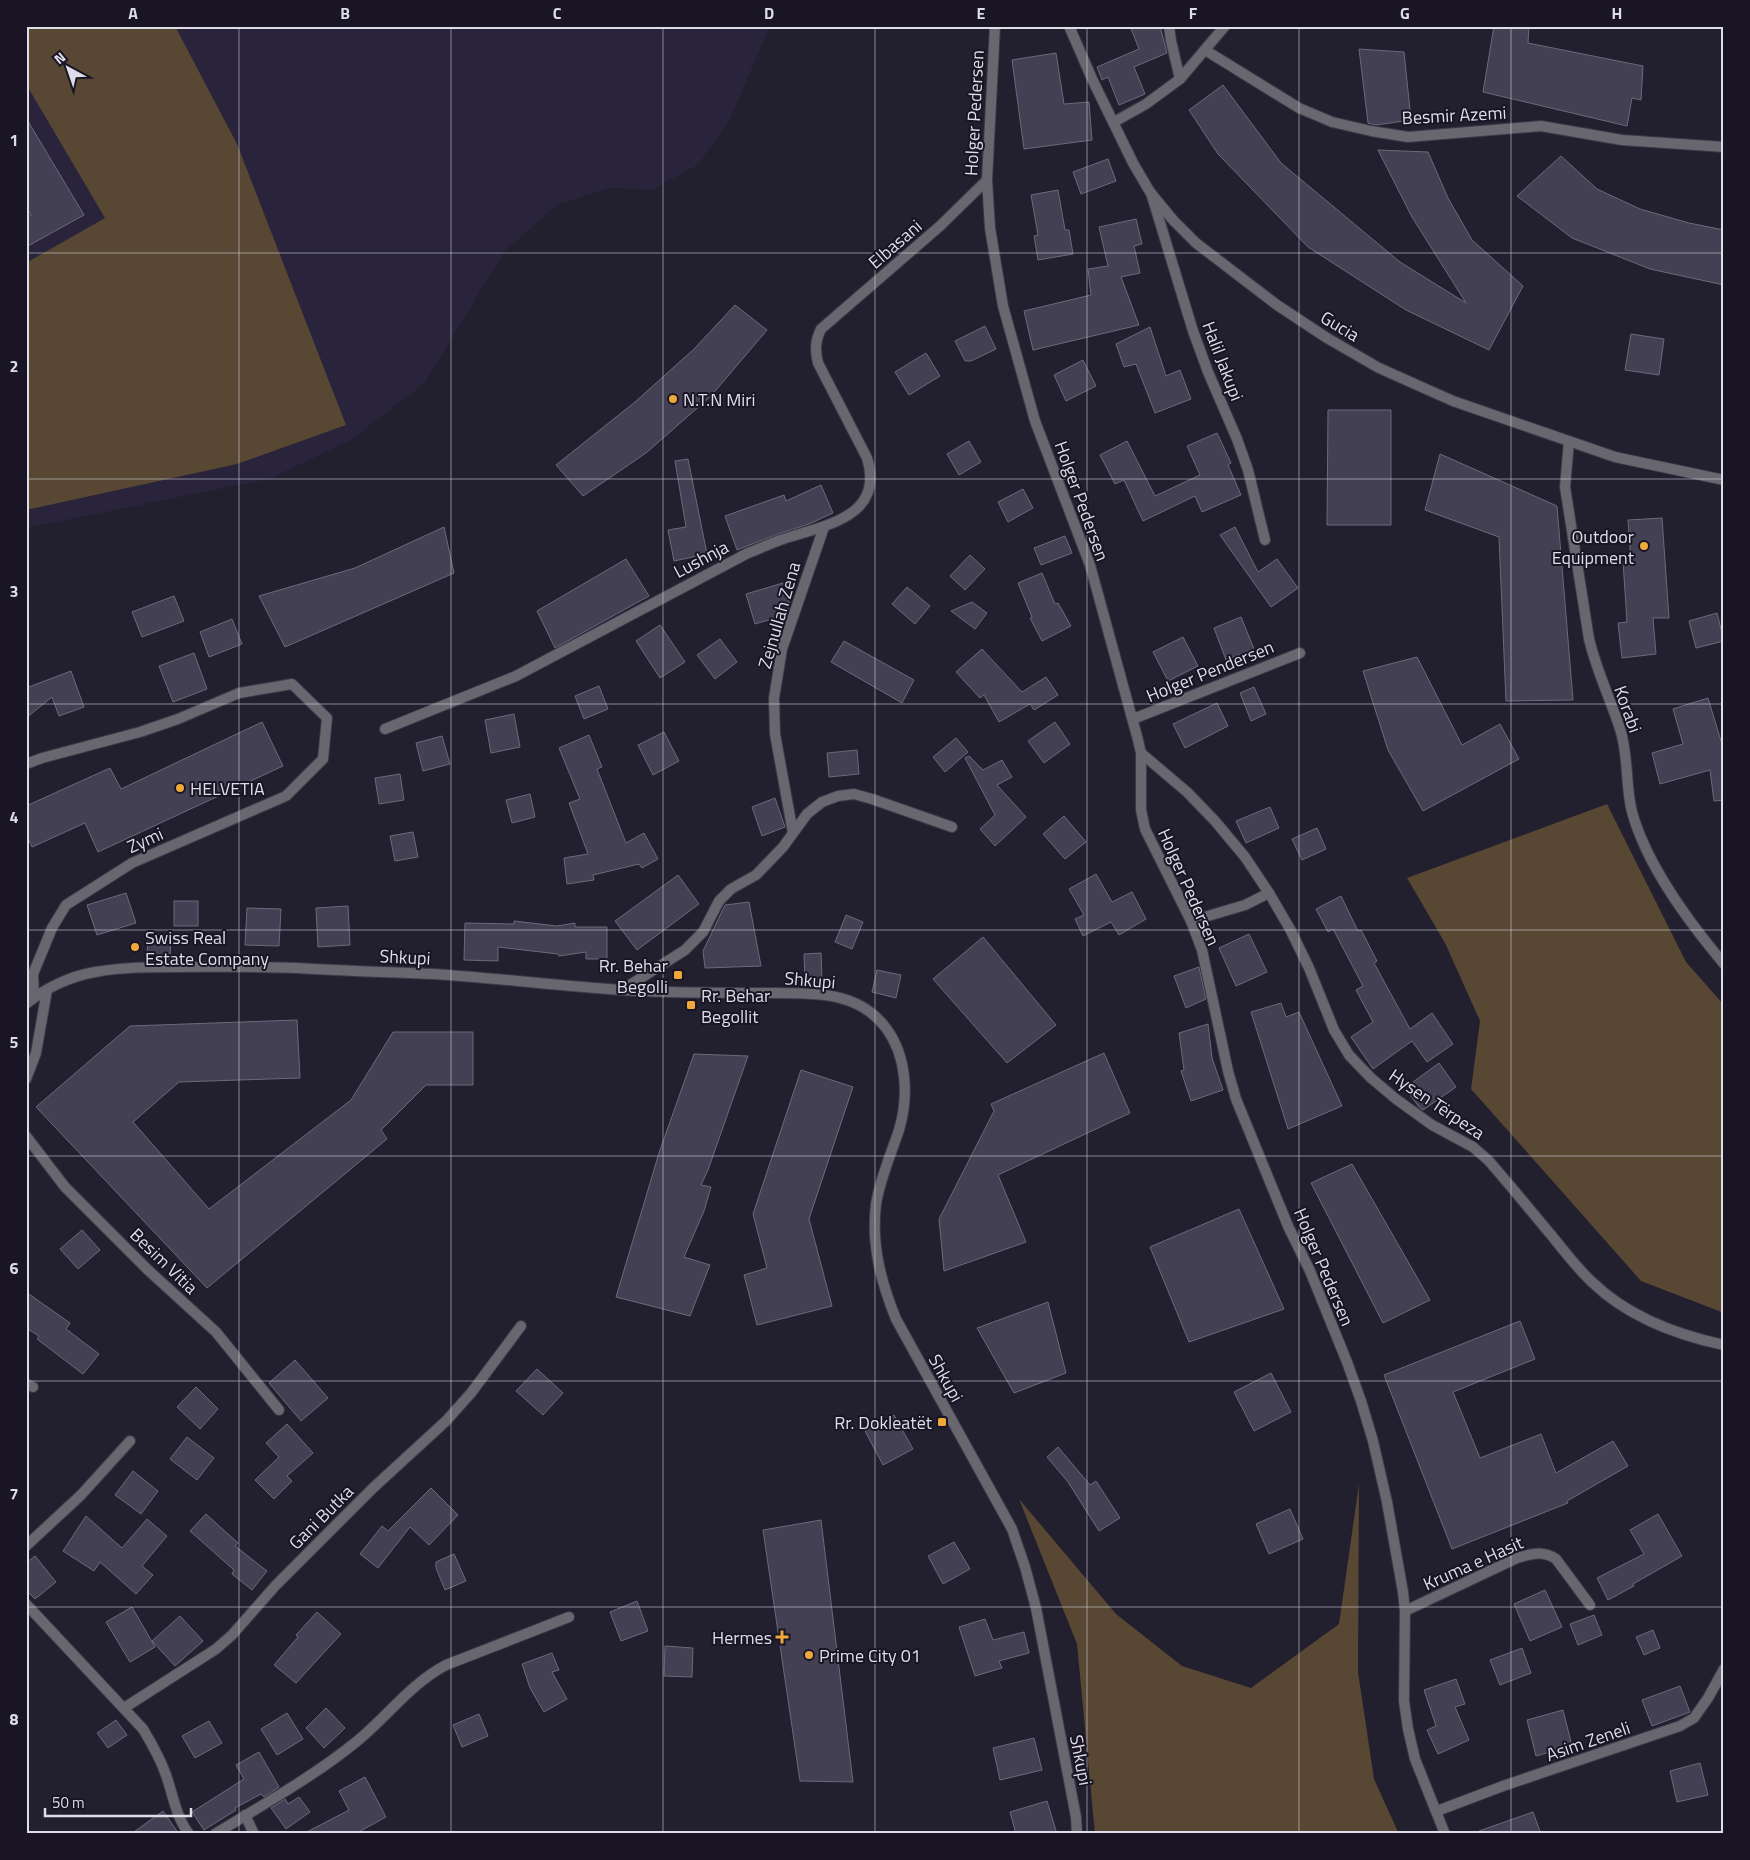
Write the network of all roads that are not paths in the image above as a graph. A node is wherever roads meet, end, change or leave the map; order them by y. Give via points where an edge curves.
1 (995, 26) edge
2 (1069, 26) edge
3 (1169, 26) edge
4 (1225, 26) edge
5 (1205, 50) junction
6 (1180, 78) junction
7 (1114, 122) junction
8 (1724, 146) edge
9 (987, 180) junction
10 (1150, 192) junction
11 (821, 329) joint
12 (1569, 441) junction
13 (1724, 480) edge
14 (824, 527) junction
15 (1265, 540) dead end
16 (1300, 653) dead end
17 (1132, 719) junction
18 (385, 729) dead end
19 (1142, 753) junction
20 (26, 764) edge
21 (952, 827) dead end
22 (793, 833) junction
23 (1269, 893) junction
24 (1191, 922) junction
25 (1724, 964) edge
26 (47, 990) junction
27 (622, 990) junction
28 (30, 1000) edge
29 (26, 1079) edge
30 (26, 1136) edge
31 (520, 1326) dead end
32 (1724, 1345) edge
33 (279, 1410) dead end
34 (130, 1441) dead end
35 (26, 1546) edge
36 (26, 1604) edge
37 (1590, 1605) dead end
38 (1405, 1611) junction
39 (569, 1617) dead end
40 (1724, 1669) edge
41 (124, 1708) junction
42 (1437, 1811) junction
43 (245, 1815) junction
44 (189, 1834) edge
45 (215, 1834) edge
46 (254, 1834) edge
47 (1077, 1834) edge
48 (1445, 1834) edge

1 - 9 street, Holger Pedersen
2 - 7 street, Gucia
3 - 6 street
4 - 5 street
5 - 6 street
5 - 8 street, Besmir Azemi via 1299,108 1332,122 1372,132 1408,137 1540,126 1622,140
6 - 7 street via 1146,104
7 - 10 street, Gucia
9 - 11 street, Elbasani via 940,226
9 - 17 street, Holger Pedersen via 990,228 1003,306 1035,421 1090,565
10 - 12 street, Gucia via 1196,243 1277,305 1327,338 1379,368 1453,401
10 - 15 street, Halil Jakupi via 1193,331 1248,470
11 - 14 street, Lushnja via 815,351 818,363 870,469 867,493 852,514
12 - 13 street, Gucia via 1615,457
12 - 25 street, Korabi via 1565,487 1589,639 1594,663 1626,752 1632,810 1640,834 1663,879 1686,916
14 - 18 street, Lushnja via 748,553 516,676
14 - 22 street, Zejnullah Zena via 782,649 774,698 775,734
16 - 17 street, Holger Pendersen
17 - 19 street, Holger Pedersen
19 - 23 street, Hysen Tërpeza via 1215,821
19 - 24 street, Holger Pedersen via 1141,810 1145,829
20 - 28 street, Zymi via 140,732 238,693 292,684 327,718 323,759 286,796 132,862 66,905 52,928 33,974
21 - 22 street via 854,794 822,802 807,814
22 - 27 street via 756,875 731,888 719,902 703,932 685,950
23 - 24 street via 1245,905
23 - 32 street, Hysen Tërpeza via 1309,968 1334,1030 1349,1055 1371,1078 1432,1125 1473,1147 1488,1160 1592,1283 1640,1316 1697,1339
24 - 38 street, Holger Pedersen via 1210,981 1236,1100 1310,1271 1361,1402 1387,1502
26 - 27 street, Shkupi via 94,972 252,966 434,974
26 - 28 street, Shkupi
26 - 29 street via 36,1053
27 - 47 street, Shkupi via 827,995 870,1011 896,1046 904,1071 904,1098 900,1126 876,1202 876,1256 896,1319 1015,1537 1036,1608
30 - 33 street, Besim Vitia via 65,1187 216,1332
31 - 41 street, Gani Butka via 471,1393 446,1420 276,1585 232,1635 216,1649
34 - 35 street
36 - 41 street
37 - 38 street, Kruma e Hasit via 1556,1559 1535,1553 1517,1558
38 - 42 street, Holger Pedersen via 1404,1702 1415,1759
39 - 43 street via 431,1673 355,1743
40 - 42 street, Asim Zeneli via 1694,1718 1680,1726
41 - 44 street via 156,1750 178,1814
42 - 48 street, Holger Pedersen
43 - 45 street
43 - 46 street

